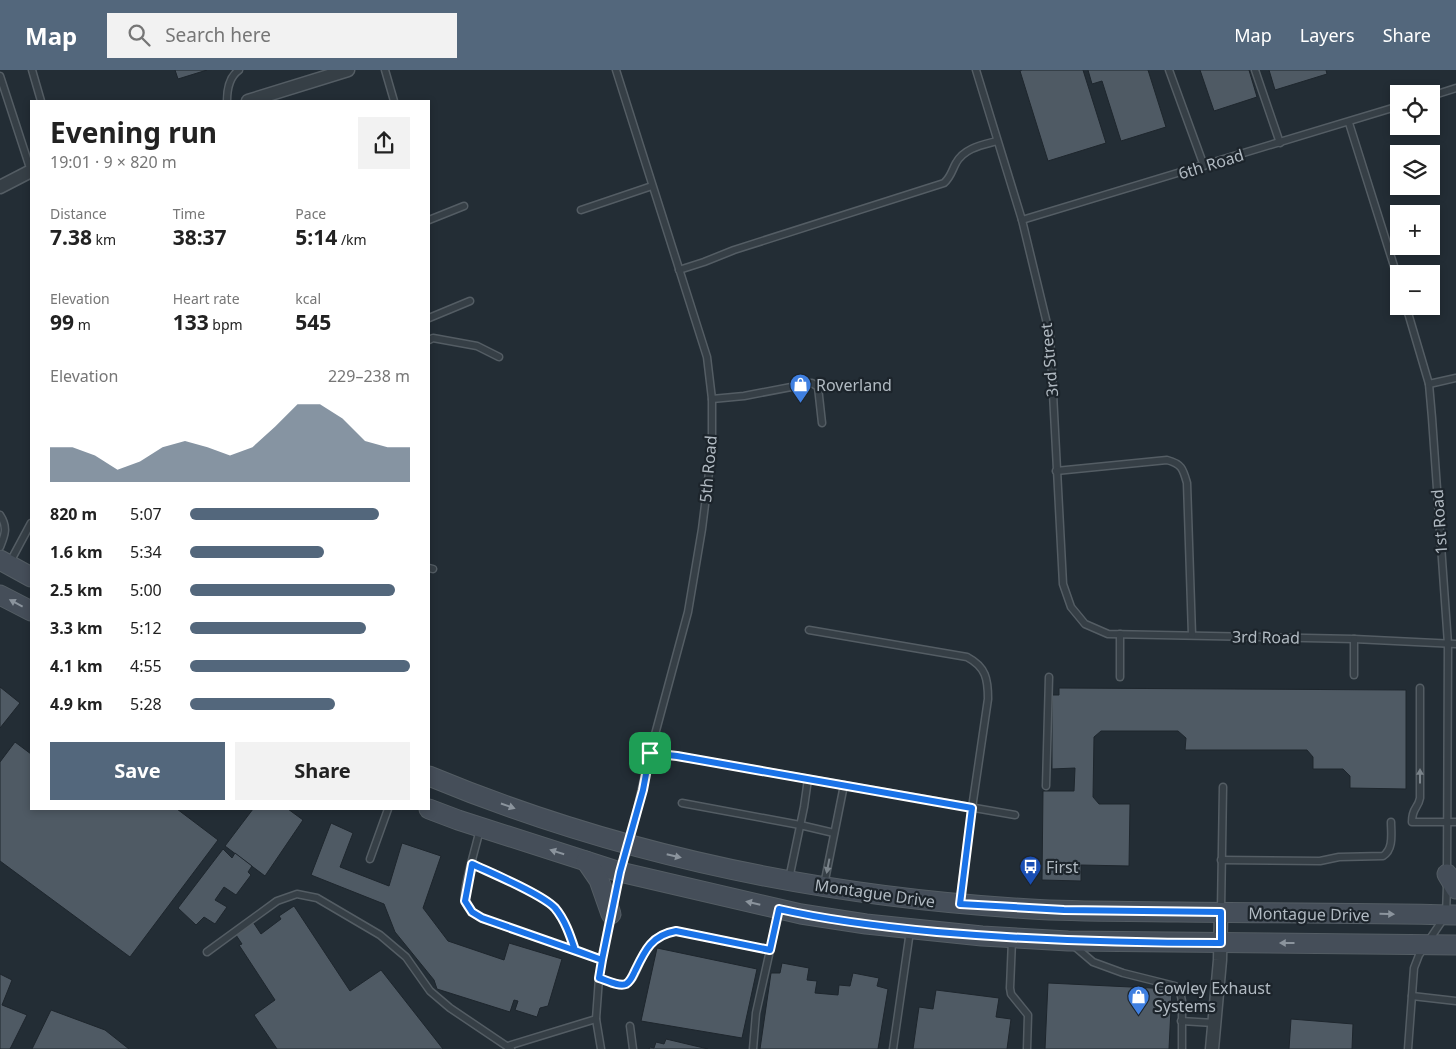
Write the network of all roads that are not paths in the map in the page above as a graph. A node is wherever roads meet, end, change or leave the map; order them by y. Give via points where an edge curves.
1 (32, 70) edge
2 (239, 70) edge
3 (348, 70) edge
4 (385, 70) edge
5 (616, 70) edge
6 (976, 70) edge
7 (1169, 70) edge
8 (1255, 70) edge
9 (0, 76) edge
10 (1456, 88) edge
11 (1440, 93) edge
12 (270, 98) edge
13 (41, 100) edge
14 (227, 100) edge
15 (255, 100) edge
16 (394, 100) edge
17 (1390, 109) edge
18 (1349, 123) junction
19 (996, 140) junction
20 (1280, 143) junction
21 (1204, 166) junction
22 (30, 168) edge
23 (30, 172) edge
24 (652, 186) junction
25 (0, 187) edge
26 (464, 206) dead end
27 (581, 210) dead end
28 (430, 220) edge
29 (1022, 220) junction
30 (1394, 265) edge
31 (679, 270) junction
32 (470, 301) dead end
33 (1409, 315) edge
34 (430, 318) edge
35 (430, 340) edge
36 (500, 356) dead end
37 (1456, 378) edge
38 (1429, 384) junction
39 (712, 399) junction
40 (822, 423) dead end
41 (1056, 471) junction
42 (0, 515) edge
43 (29, 532) edge
44 (0, 547) edge
45 (4, 562) edge
46 (30, 576) edge
47 (0, 594) edge
48 (30, 610) edge
49 (1085, 624) joint
50 (809, 630) dead end
51 (1120, 634) junction
52 (1192, 636) junction
53 (1354, 639) junction
54 (1448, 644) junction
55 (1456, 644) edge
56 (1354, 675) dead end
57 (1049, 677) dead end
58 (1120, 677) dead end
59 (1420, 688) dead end
60 (650, 753) junction
61 (430, 776) edge
62 (808, 779) junction
63 (844, 785) junction
64 (1046, 786) dead end
65 (1222, 787) dead end
66 (682, 803) dead end
67 (972, 808) junction
68 (430, 809) edge
69 (388, 810) edge
70 (1015, 815) dead end
71 (1391, 822) dead end
72 (1448, 822) junction
73 (1456, 822) edge
74 (800, 825) junction
75 (480, 828) junction
76 (834, 834) junction
77 (627, 844) junction
78 (370, 859) dead end
79 (1221, 860) junction
80 (586, 861) junction
81 (472, 864) junction
82 (620, 872) junction
83 (788, 880) junction
84 (1452, 881) edge
85 (824, 886) junction
86 (960, 904) junction
87 (779, 909) junction
88 (1221, 912) junction
89 (611, 914) junction
90 (1451, 915) edge
91 (910, 929) junction
92 (1012, 938) junction
93 (1068, 941) junction
94 (1221, 943) junction
95 (1426, 944) junction
96 (1456, 945) edge
97 (575, 950) junction
98 (770, 950) junction
99 (207, 952) dead end
100 (602, 960) junction
101 (599, 978) junction
102 (1412, 996) junction
103 (1456, 1001) edge
104 (596, 1019) junction
105 (1182, 1021) junction
106 (1214, 1023) junction
107 (630, 1026) dead end
108 (509, 1048) edge
109 (601, 1049) edge
110 (633, 1049) edge
111 (753, 1049) edge
112 (893, 1049) edge
113 (1027, 1049) edge
114 (1182, 1049) edge
115 (1212, 1049) edge
116 (1408, 1049) edge

1 - 13 lane
2 - 14 lane via 227,90
3 - 12 street
4 - 16 lane
5 - 24 lane, 5th Road
6 - 19 lane, 3rd Street
7 - 21 lane
8 - 20 lane
9 - 22 lane
10 - 11 lane
12 - 15 street
17 - 18 lane, 6th Road
18 - 20 lane, 6th Road
18 - 30 lane
19 - 29 lane, 3rd Street
19 - 31 lane via 963,153 944,184
20 - 21 lane, 6th Road
21 - 29 lane, 6th Road
23 - 25 street
24 - 27 lane
24 - 31 lane, 5th Road
26 - 28 lane
29 - 41 lane, 3rd Street via 1050,336
31 - 39 lane, 5th Road via 707,356
32 - 34 lane
33 - 38 lane, 1st Road
35 - 36 lane via 478,346
37 - 38 lane
38 - 54 lane, 1st Road
39 - 40 lane via 812,383 818,387
39 - 60 lane, 5th Road via 712,448 688,612
41 - 49 lane, 3rd Street via 1063,584 1071,607
41 - 52 lane via 1167,460 1177,463 1183,470
42 - 44 lane via 6,532
43 - 45 lane
45 - 46 main road
48 -> 47 main road
49 - 51 lane, 3rd Road via 1108,634
50 - 67 lane via 975,661 988,683 988,699
51 - 52 lane, 3rd Road
51 - 58 lane
52 - 53 lane, 3rd Road
53 - 54 lane, 3rd Road
53 - 56 lane
54 - 55 lane, 3rd Road
54 - 72 lane, 1st Road
57 - 64 lane
72 -> 59 lane via 1412,822 1420,798
60 - 62 lane
60 - 77 lane, 5th Road
61 -> 77 main road, Montague Drive via 538,817
62 - 63 lane
62 - 74 lane
63 - 67 lane
63 - 76 lane
65 - 79 lane
66 - 74 lane
67 - 70 lane
67 - 86 lane
68 - 75 main road, Montague Drive
69 - 78 lane
71 - 79 lane via 1390,848 1383,856
72 - 73 lane
72 - 84 lane, 1st Road
74 - 76 lane
74 - 83 lane
80 -> 75 main road, Montague Drive
75 - 81 lane
76 -> 85 lane
77 - 82 lane, 5th Road
77 -> 83 main road, Montague Drive
79 - 88 lane
80 - 82 main road, Montague Drive
80 - 89 main road via 599,880
81 - 97 lane via 554,907
81 - 97 lane via 465,901 472,912
87 -> 82 main road, Montague Drive
82 - 89 lane, 5th Road
83 - 85 main road, Montague Drive
84 - 90 lane, 1st Road
85 - 86 main road, Montague Drive
86 - 88 main road, Montague Drive via 1064,910
87 - 91 main road, Montague Drive
87 - 98 lane
88 -> 90 main road, Montague Drive
88 - 94 street
89 - 100 lane, 5th Road
90 - 95 lane
91 - 92 main road, Montague Drive
91 - 112 lane
92 - 93 main road, Montague Drive
92 - 113 lane via 1010,988 1028,1015
93 - 94 main road, Montague Drive
93 - 105 lane via 1093,962 1175,986 1182,1000
95 -> 94 main road, Montague Drive
94 - 106 street
95 - 96 main road, Montague Drive
95 - 102 lane via 1414,968
97 - 100 lane
98 - 101 lane via 676,931 656,938 625,984
98 - 111 lane via 756,1013
99 - 108 lane via 277,900 297,894 317,898 380,935 406,957 430,991
100 - 101 lane, 5th Road
101 - 104 lane, 5th Road
102 - 103 lane
102 - 116 lane
104 - 108 lane
104 - 109 lane, 5th Road
105 - 106 lane
105 - 114 lane
106 - 115 street
107 - 110 lane

